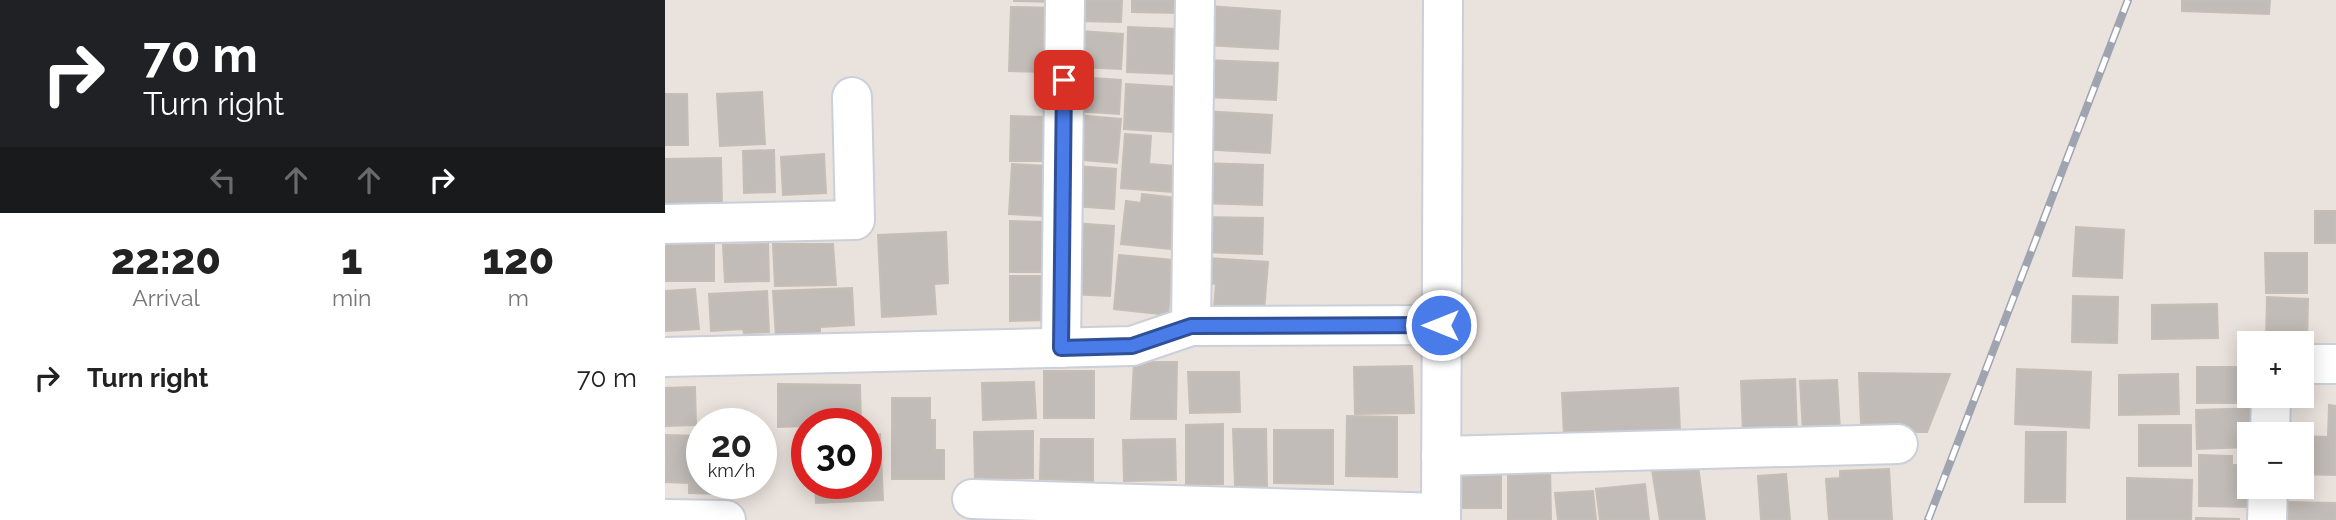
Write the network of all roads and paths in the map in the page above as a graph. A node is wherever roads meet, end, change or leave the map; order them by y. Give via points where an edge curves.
1 (1065, 0) edge
2 (1195, 0) edge
3 (1443, 0) edge
4 (852, 97) dead end
5 (665, 224) edge
6 (1441, 325) junction
7 (1191, 326) junction
8 (1061, 348) junction
9 (665, 357) edge
10 (2336, 363) edge
11 (2314, 364) edge
12 (1898, 444) dead end
13 (1441, 456) junction
14 (972, 499) dead end
15 (2268, 499) edge
16 (1441, 516) edge
17 (665, 519) edge
18 (726, 520) edge
19 (2267, 520) edge

1 - 8 street
2 - 7 street
3 - 6 street
4 - 5 street via 855,220
6 - 7 street
6 - 13 street
7 - 8 street via 1132,346
8 - 9 street
10 - 11 street
12 - 13 street
13 - 16 street
14 - 16 street
15 - 19 street
17 - 18 street

